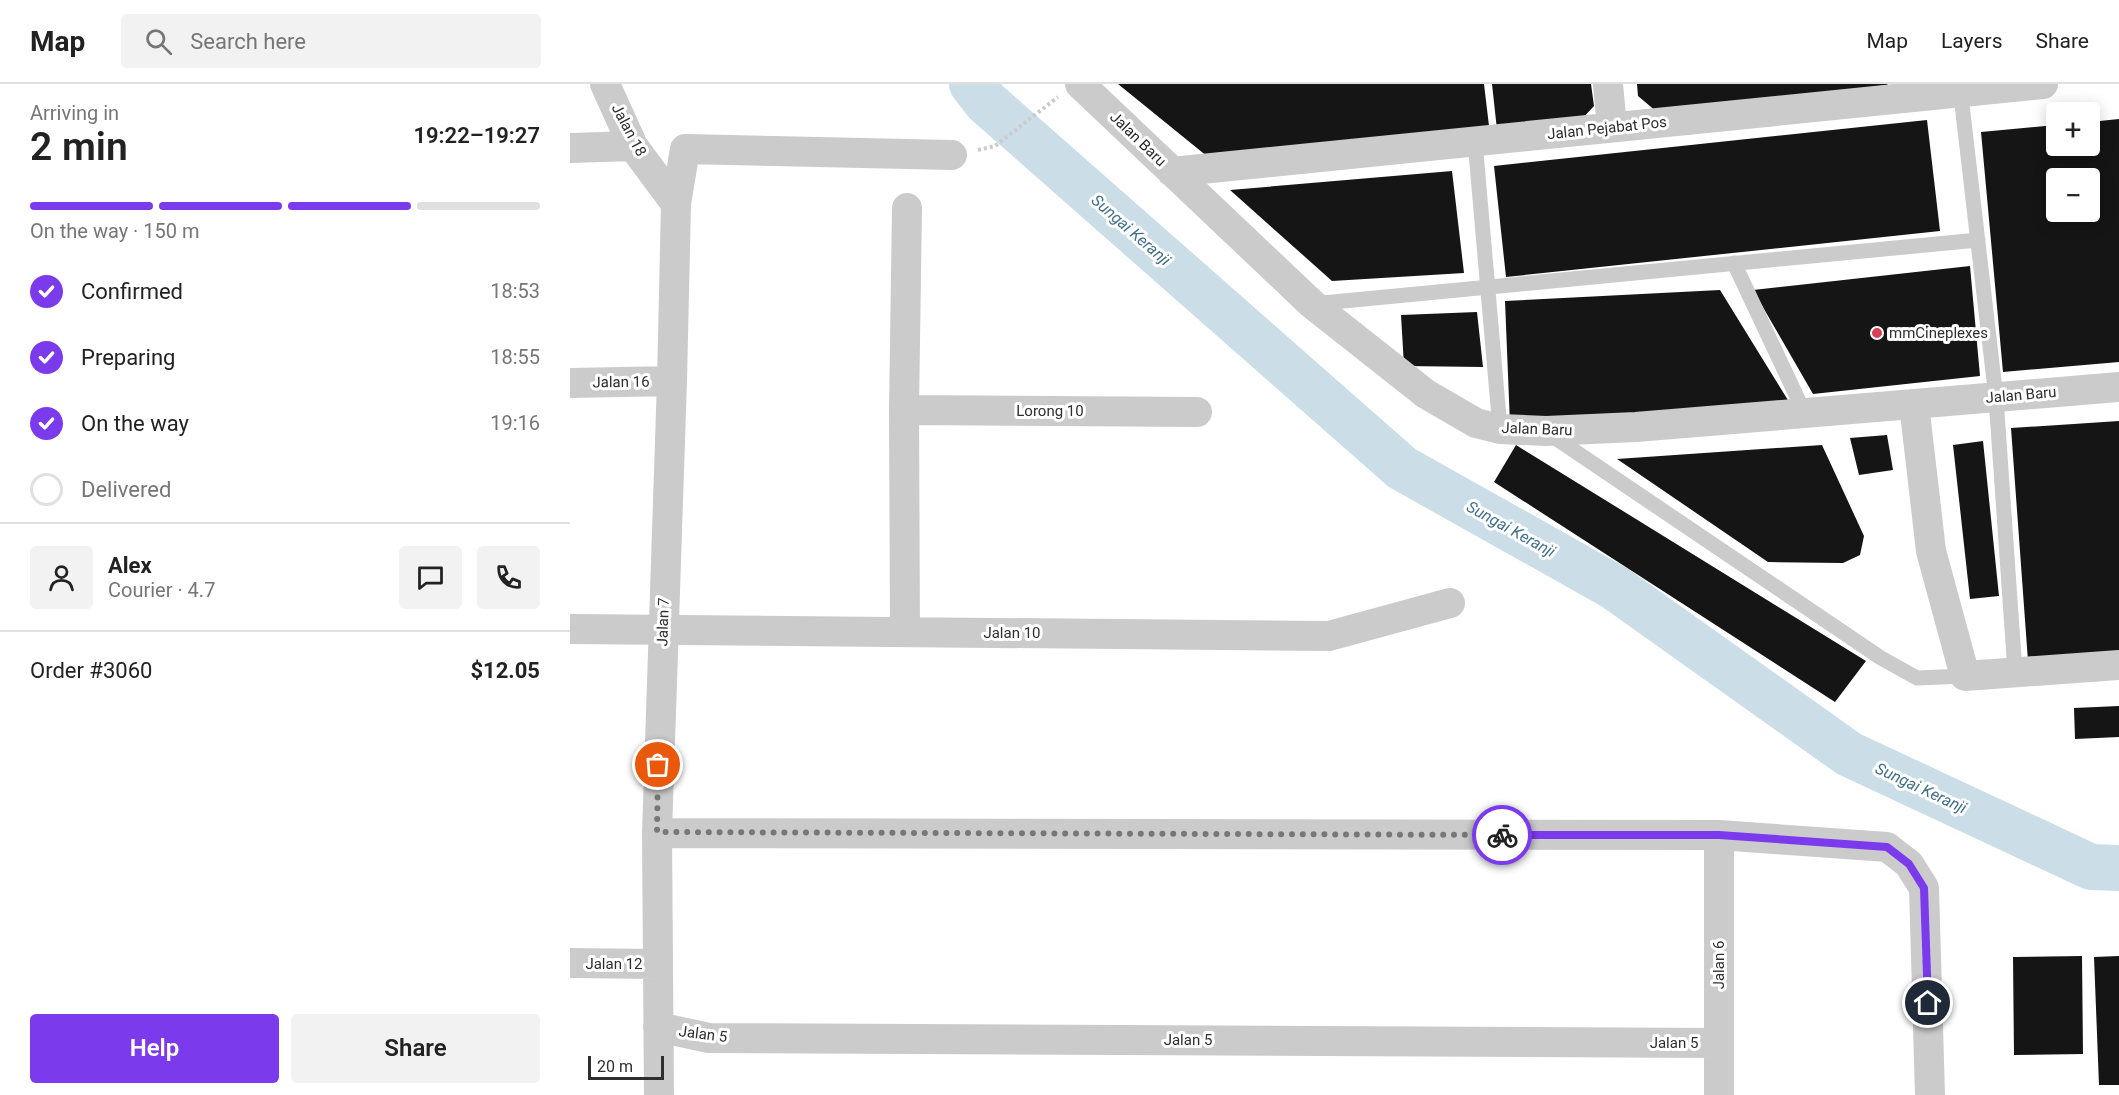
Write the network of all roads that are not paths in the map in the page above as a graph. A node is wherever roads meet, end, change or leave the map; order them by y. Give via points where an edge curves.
1 (605, 84) edge
2 (1080, 84) edge
3 (1608, 84) edge
4 (2043, 84) edge
5 (1960, 88) edge
6 (1612, 127) junction
7 (1475, 141) junction
8 (633, 146) junction
9 (570, 148) edge
10 (952, 155) dead end
11 (1172, 172) junction
12 (676, 204) junction
13 (907, 208) dead end
14 (1978, 240) junction
15 (1734, 263) junction
16 (1488, 287) junction
17 (1312, 303) junction
18 (672, 381) junction
19 (570, 383) edge
20 (2119, 387) edge
21 (1996, 398) junction
22 (1914, 404) junction
23 (904, 410) junction
24 (1197, 412) dead end
25 (1804, 412) junction
26 (1500, 429) junction
27 (1546, 431) junction
28 (1450, 603) dead end
29 (570, 629) edge
30 (663, 630) junction
31 (905, 632) junction
32 (2119, 665) edge
33 (2015, 672) junction
34 (1965, 676) junction
35 (657, 832) junction
36 (1719, 835) junction
37 (570, 963) edge
38 (657, 964) junction
39 (658, 1027) junction
40 (1719, 1043) junction
41 (659, 1095) edge
42 (1719, 1095) edge
43 (1930, 1095) edge

1 - 8 street, Jalan 18
2 - 11 street, Jalan Baru
3 - 6 street
4 - 5 street, Jalan Pejabat Pos
5 - 6 street, Jalan Pejabat Pos
5 - 14 lane
6 - 7 street, Jalan Pejabat Pos
7 - 11 street, Jalan Pejabat Pos
7 - 16 lane
8 - 9 street
8 - 12 street, Jalan 18
10 - 12 street, Jalan 7 via 685,149
11 - 17 street, Jalan Baru
12 - 18 street, Jalan 7
13 - 23 street
14 - 15 lane
14 - 21 lane
15 - 16 lane
15 - 25 lane
16 - 17 lane
16 - 26 lane
17 - 26 street, Jalan Baru via 1426,394 1476,423
18 - 19 street, Jalan 16
18 - 30 street, Jalan 7
20 - 21 street, Jalan Baru
21 - 22 street, Jalan Baru
21 - 33 lane
22 - 25 street, Jalan Baru
22 - 34 street via 1931,551
23 - 24 street, Lorong 10
23 - 31 street
25 - 27 street, Jalan Baru
26 - 27 street, Jalan Baru
27 - 34 lane via 1881,658 1917,678
28 - 31 street, Jalan 10 via 1329,636
29 - 30 street, Jalan 10
30 - 31 street, Jalan 10
30 - 35 street, Jalan 7
32 - 33 street
33 - 34 street
35 - 36 street
35 - 38 street, Jalan 7
36 - 40 street, Jalan 6
36 - 43 street via 1887,847 1909,864 1924,888
37 - 38 street, Jalan 12
38 - 39 street, Jalan 7
39 - 40 street, Jalan 5 via 709,1038
39 - 41 street, Jalan 7
40 - 42 street, Jalan 6

